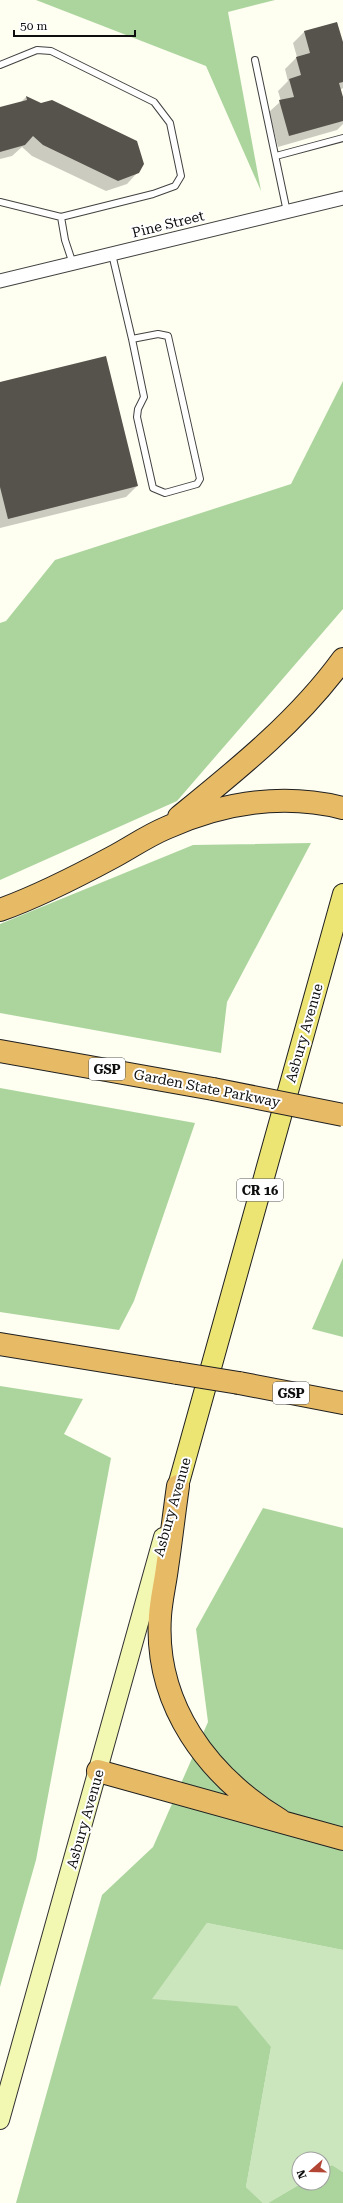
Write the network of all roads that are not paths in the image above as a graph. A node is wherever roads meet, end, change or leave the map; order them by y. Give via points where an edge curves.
1 (255, 60) dead end
2 (0, 65) edge
3 (343, 138) edge
4 (276, 156) junction
5 (343, 198) edge
6 (0, 202) edge
7 (287, 212) junction
8 (62, 217) junction
9 (112, 254) junction
10 (73, 264) junction
11 (0, 281) edge
12 (132, 339) junction
13 (343, 658) edge
14 (343, 808) edge
15 (164, 828) junction
16 (343, 894) edge
17 (0, 910) edge
18 (0, 1051) edge
19 (343, 1115) edge
20 (0, 1344) edge
21 (343, 1403) edge
22 (178, 1486) junction
23 (98, 1771) junction
24 (280, 1820) junction
25 (343, 1839) edge
26 (0, 2120) edge

1 - 4 lane
2 - 8 lane via 37,50 52,52 154,102 170,123 182,176 175,186
3 - 4 lane
4 - 7 lane
5 - 7 street, Pine Street
6 - 8 lane
7 - 9 street, Pine Street
8 - 10 lane via 65,240
9 - 10 street, Pine Street
9 - 12 lane
10 - 11 street, Pine Street
12 - 12 lane via 158,334 168,336 200,479 197,484 165,493 153,488 137,417 144,397
13 - 15 highway via 318,690 258,751
14 - 15 highway via 306,802 267,801 225,807
15 - 17 highway via 76,877
16 - 22 main road, Asbury Avenue / CR 16
18 - 19 highway, Garden State Parkway / GSP, bridge
20 - 21 highway, GSP, bridge via 239,1383
22 - 23 main road, Asbury Avenue / CR 16
22 - 24 highway via 160,1615 161,1649 168,1685 184,1724 208,1760 239,1792
23 - 24 highway
23 - 26 main road, Asbury Avenue / CR 16
24 - 25 highway

